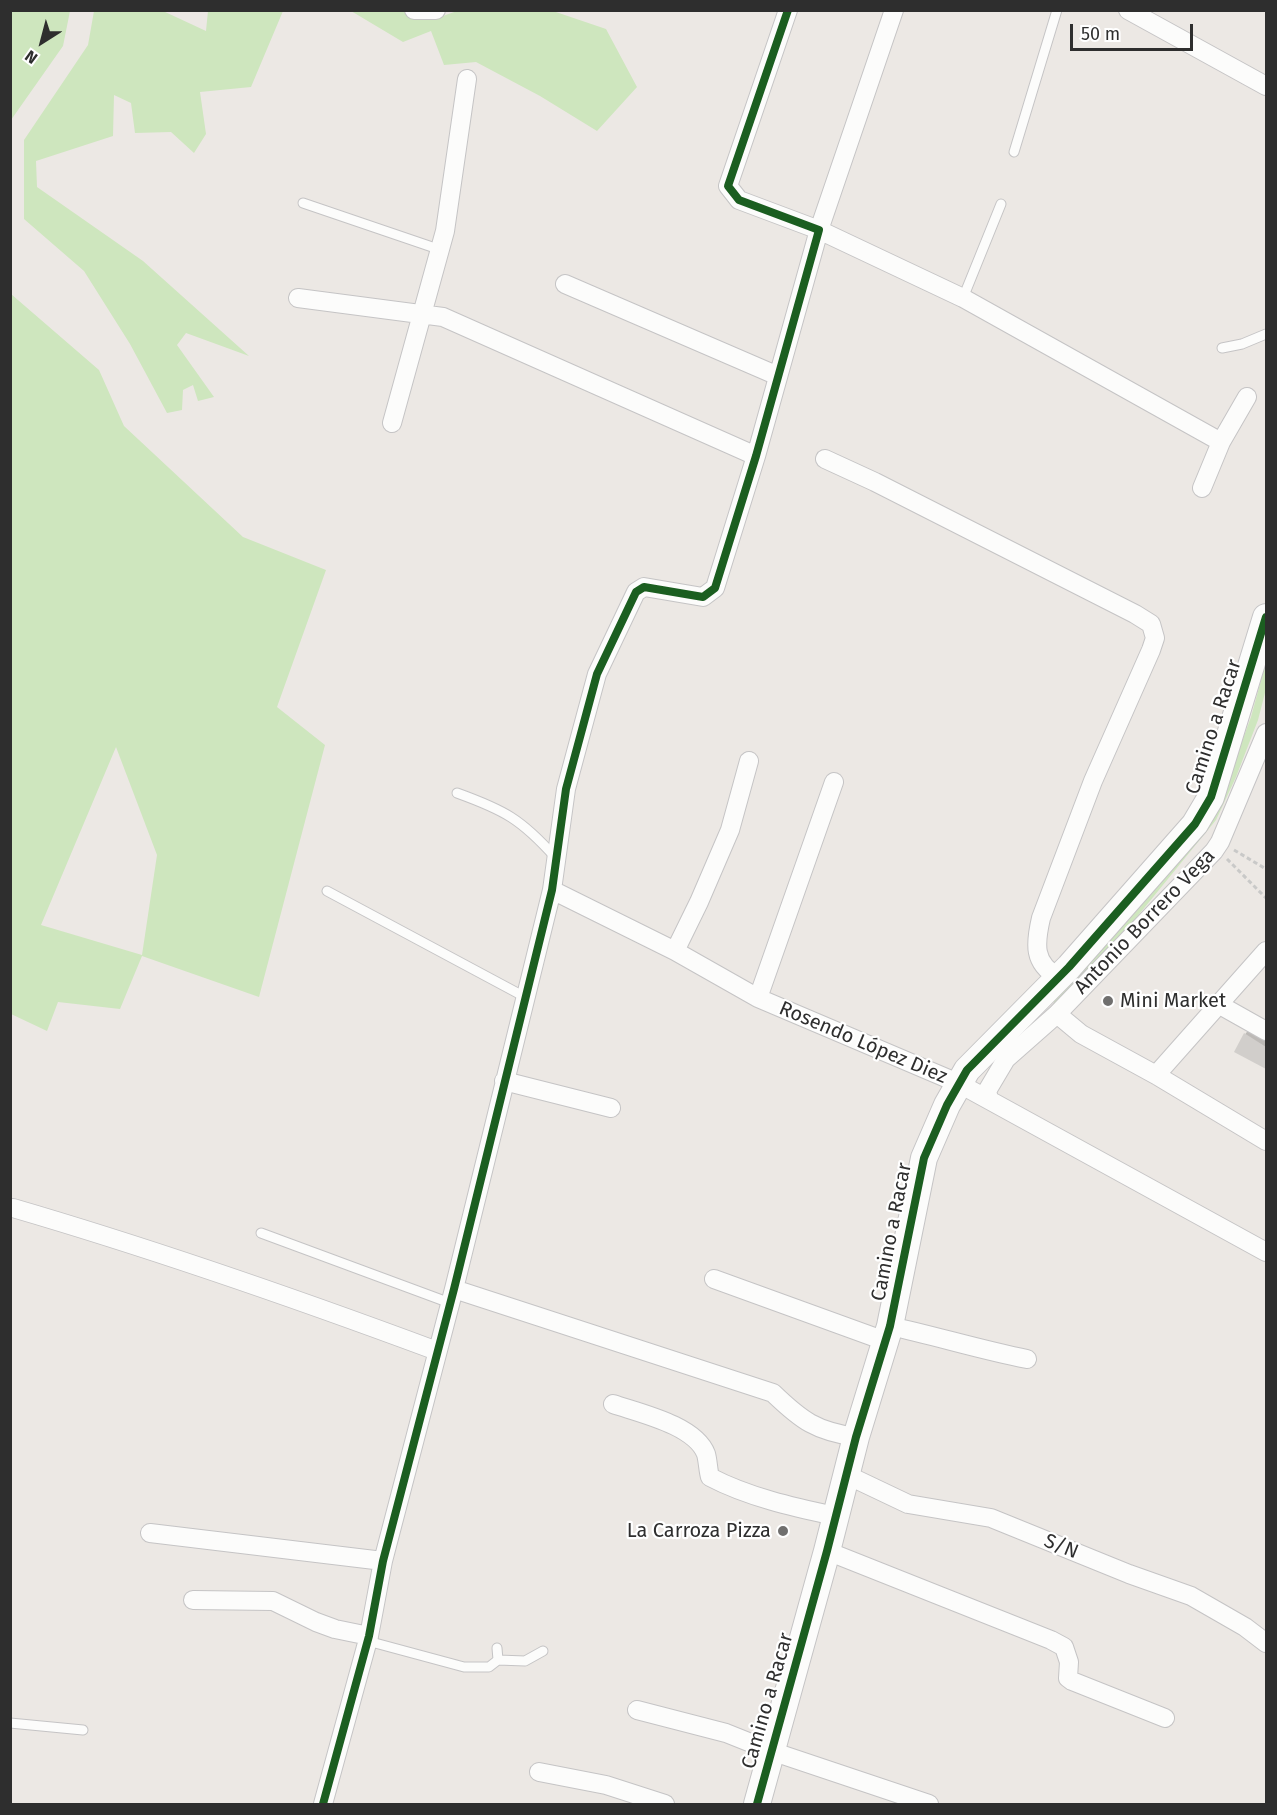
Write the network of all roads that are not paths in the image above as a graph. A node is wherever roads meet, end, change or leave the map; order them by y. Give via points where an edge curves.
1 (414, 10) edge
2 (436, 10) edge
3 (788, 10) edge
4 (894, 10) edge
5 (1057, 10) edge
6 (1128, 10) edge
7 (467, 79) dead end
8 (1266, 86) edge
9 (1014, 152) dead end
10 (303, 203) dead end
11 (1001, 204) dead end
12 (819, 230) junction
13 (441, 250) junction
14 (565, 284) dead end
15 (298, 298) dead end
16 (963, 298) junction
17 (424, 314) junction
18 (1266, 334) edge
19 (1222, 348) dead end
20 (778, 376) junction
21 (1247, 397) dead end
22 (392, 423) dead end
23 (1221, 442) junction
24 (756, 456) junction
25 (825, 459) dead end
26 (1202, 488) dead end
27 (1266, 617) edge
28 (1266, 733) edge
29 (749, 761) dead end
30 (834, 782) dead end
31 (457, 793) dead end
32 (556, 859) junction
33 (552, 890) junction
34 (327, 891) dead end
35 (675, 951) junction
36 (1266, 951) edge
37 (1059, 977) junction
38 (525, 997) junction
39 (758, 998) junction
40 (1218, 1004) junction
41 (1059, 1011) junction
42 (1266, 1031) edge
43 (1156, 1075) junction
44 (963, 1077) junction
45 (504, 1081) junction
46 (989, 1099) junction
47 (611, 1108) dead end
48 (1266, 1141) edge
49 (13, 1209) dead end
50 (261, 1233) dead end
51 (1266, 1252) edge
52 (714, 1278) dead end
53 (452, 1296) junction
54 (888, 1334) junction
55 (437, 1352) junction
56 (1027, 1359) dead end
57 (613, 1404) dead end
58 (856, 1437) junction
59 (847, 1475) junction
60 (835, 1516) junction
61 (150, 1533) dead end
62 (827, 1551) junction
63 (383, 1561) junction
64 (193, 1600) dead end
65 (369, 1636) junction
66 (1266, 1643) edge
67 (498, 1648) dead end
68 (543, 1651) dead end
69 (498, 1660) junction
70 (637, 1710) dead end
71 (1166, 1718) dead end
72 (10, 1723) edge
73 (83, 1730) dead end
74 (771, 1751) junction
75 (539, 1772) dead end
76 (322, 1804) edge
77 (665, 1804) edge
78 (757, 1804) edge
79 (929, 1804) edge

1 - 2 street
3 - 12 street via 728,186 739,200
4 - 12 street
5 - 9 lane
6 - 8 street
7 - 13 street
10 - 13 lane
11 - 16 lane
12 - 16 street
12 - 20 street
13 - 17 street
14 - 20 street
15 - 17 street
16 - 23 street
17 - 22 street
17 - 24 street via 443,317
18 - 19 lane
20 - 24 street
21 - 23 street
23 - 26 street
24 - 32 street via 715,588 703,597 644,587 636,592 628,608 597,674 566,789
25 - 37 street via 1151,624 1155,638 1151,650 1093,782 1041,918 1037,935 1040,962
27 - 37 street, Camino a Racar via 1211,797 1196,824
28 - 41 street, Antonio Borrero Vega via 1214,851
29 - 35 street via 730,830
30 - 39 street
31 - 32 lane via 510,814
32 - 33 street
33 - 35 street, Rosendo López Diez
33 - 38 street
34 - 38 lane
35 - 39 street, Rosendo López Diez
36 - 40 street
37 - 44 street, Camino a Racar
38 - 45 street
39 - 44 street, Rosendo López Diez
40 - 42 street
40 - 43 street
41 - 43 street via 1081,1034
41 - 46 street, Antonio Borrero Vega via 1006,1059 987,1091
43 - 48 street
44 - 46 street, Rosendo López Diez
44 - 54 street, Camino a Racar via 924,1158
45 - 47 street
45 - 53 street
46 - 51 street, Rosendo López Diez
49 - 55 street via 305,1302
50 - 53 lane
52 - 54 street
53 - 55 street
53 - 58 street via 773,1394 800,1419 833,1434
54 - 56 street via 942,1338
54 - 58 street, Camino a Racar
55 - 63 street
57 - 60 street via 686,1432 705,1453 710,1477 719,1482
58 - 59 street, Camino a Racar
59 - 60 street, Camino a Racar
59 - 66 street, S/N via 908,1504 991,1518 1191,1596
60 - 62 street, Camino a Racar
61 - 63 street
62 - 71 street via 1051,1640 1064,1647 1069,1662 1068,1678 1072,1681
62 - 74 street, Camino a Racar
63 - 65 street
64 - 65 street via 273,1601 326,1625
65 - 69 lane via 375,1643 464,1667 489,1667
65 - 76 street
67 - 69 lane
68 - 69 lane via 525,1661
70 - 74 street via 726,1733
72 - 73 lane
74 - 78 street, Camino a Racar
74 - 79 street
75 - 77 street via 606,1785

